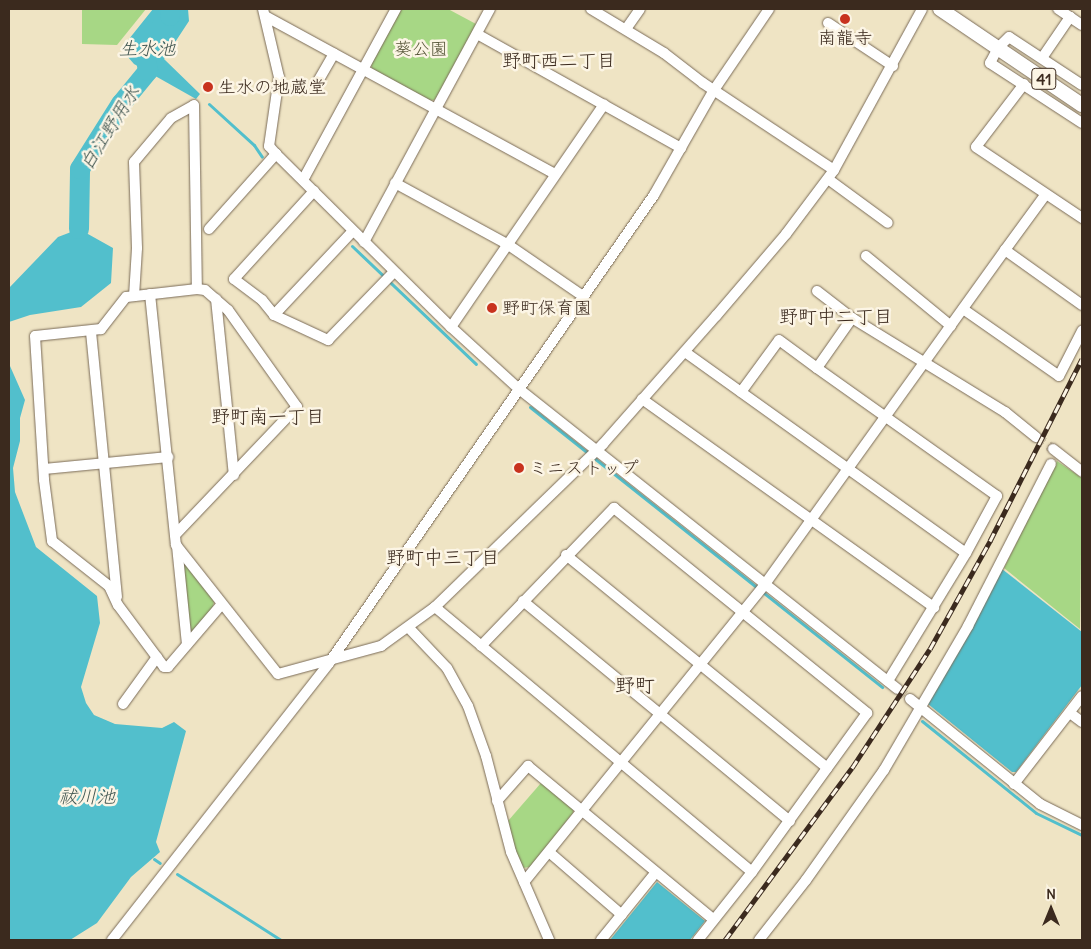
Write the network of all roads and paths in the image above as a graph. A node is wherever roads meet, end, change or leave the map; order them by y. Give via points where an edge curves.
1 (396, 9) edge
2 (490, 9) edge
3 (591, 9) edge
4 (640, 9) edge
5 (769, 9) edge
6 (922, 9) edge
7 (940, 9) edge
8 (1058, 9) edge
9 (264, 13) edge
10 (1070, 17) junction
11 (828, 23) dead end
12 (1082, 25) edge
13 (626, 29) junction
14 (477, 34) junction
15 (1001, 50) junction
16 (334, 53) junction
17 (1042, 58) junction
18 (892, 66) junction
19 (364, 69) junction
20 (317, 83) dead end
21 (1024, 84) junction
22 (1082, 86) edge
23 (714, 90) junction
24 (604, 104) junction
25 (1082, 105) edge
26 (436, 109) junction
27 (1082, 123) edge
28 (681, 148) junction
29 (276, 154) junction
30 (555, 174) junction
31 (831, 174) junction
32 (303, 180) junction
33 (395, 183) junction
34 (314, 191) junction
35 (1046, 194) junction
36 (1082, 218) edge
37 (888, 223) dead end
38 (209, 228) dead end
39 (353, 231) junction
40 (364, 242) junction
41 (507, 244) junction
42 (1005, 250) junction
43 (866, 256) dead end
44 (393, 273) junction
45 (197, 289) junction
46 (817, 291) dead end
47 (150, 294) junction
48 (134, 296) junction
49 (583, 296) junction
50 (216, 299) junction
51 (1082, 305) edge
52 (963, 308) junction
53 (274, 315) junction
54 (852, 318) junction
55 (951, 326) junction
56 (450, 327) junction
57 (1082, 331) edge
58 (91, 332) junction
59 (685, 352) junction
60 (925, 362) junction
61 (817, 368) junction
62 (519, 389) junction
63 (742, 392) junction
64 (642, 399) junction
65 (886, 417) junction
66 (1036, 437) tunnel mouth
67 (1053, 449) tunnel mouth
68 (591, 455) junction
69 (168, 457) junction
70 (104, 464) junction
71 (1051, 464) dead end
72 (44, 469) junction
73 (849, 469) junction
74 (1082, 472) edge
75 (234, 475) junction
76 (812, 520) junction
77 (176, 540) junction
78 (966, 553) junction
79 (566, 555) junction
80 (761, 589) junction
81 (523, 600) junction
82 (118, 604) junction
83 (221, 605) junction
84 (435, 607) junction
85 (934, 607) junction
86 (743, 613) junction
87 (409, 628) junction
88 (187, 644) junction
89 (481, 646) junction
90 (156, 657) junction
91 (329, 663) junction
92 (700, 665) junction
93 (888, 681) junction
94 (898, 689) tunnel mouth
95 (1082, 696) edge
96 (910, 699) tunnel mouth
97 (123, 704) dead end
98 (921, 709) junction
99 (1070, 712) junction
100 (661, 714) junction
101 (1082, 722) edge
102 (621, 763) junction
103 (828, 768) junction
104 (1014, 784) junction
105 (497, 801) junction
106 (582, 811) junction
107 (790, 821) junction
108 (1082, 825) edge
109 (549, 852) junction
110 (656, 872) junction
111 (752, 872) junction
112 (524, 882) junction
113 (622, 915) junction
114 (714, 920) junction
115 (112, 940) edge
116 (549, 940) edge
117 (601, 940) edge
118 (698, 940) edge
119 (759, 940) edge

1 - 19 street
2 - 14 street
3 - 13 street
4 - 13 street
5 - 23 street
6 - 18 street
7 - 15 main road, 41
8 - 10 street
9 - 16 street
9 - 29 street via 279,77 269,146
10 - 12 street
10 - 17 street
11 - 18 street
13 - 23 street
14 - 24 street
14 - 26 street
15 - 17 street via 1009,37
15 - 21 street via 990,63
15 - 25 main road, 41
16 - 19 street
16 - 20 street
17 - 22 street
18 - 31 street
19 - 26 street
19 - 32 street
21 - 27 street
21 - 35 street via 976,147
23 - 28 street
23 - 31 street
24 - 28 street
24 - 30 street
26 - 30 street
26 - 33 street
28 - 49 street via 654,195
29 - 32 street
29 - 38 street
30 - 41 street
31 - 37 street
31 - 59 street via 786,234
32 - 34 street
33 - 40 street
33 - 41 street
34 - 39 street
34 - 53 street via 234,278 262,300
35 - 36 street
35 - 42 street
39 - 40 street
39 - 53 street
40 - 44 street
41 - 49 street
41 - 56 street
42 - 51 street
42 - 52 street
43 - 55 street
44 - 53 street via 328,340
44 - 56 street
45 - 47 street
45 - 48 street via 194,105 171,118 134,162 137,248
45 - 50 street via 205,290
46 - 54 street
47 - 48 street
47 - 69 street
48 - 58 street via 126,297 101,329
49 - 62 street
50 - 75 street
50 - 75 street via 228,310 297,407
52 - 55 street
52 - 57 street via 1059,376
54 - 60 street
54 - 61 street
55 - 60 street
56 - 62 street
58 - 70 street
58 - 72 street via 35,336
59 - 63 street
59 - 64 street
60 - 65 street
60 - 66 street via 1005,412
61 - 63 street via 779,340
61 - 65 street
62 - 68 street
62 - 91 street
63 - 73 street
64 - 68 street
64 - 76 street
65 - 73 street
65 - 78 street via 997,496
67 - 74 street
68 - 80 street
68 - 84 street
69 - 70 street
69 - 77 street
70 - 72 street
70 - 82 street
71 - 98 street via 968,626
72 - 82 street via 52,541 109,586
73 - 76 street
73 - 78 street
75 - 77 street
76 - 80 street
76 - 85 street
77 - 83 street
77 - 88 street
78 - 85 street
79 - 81 street
79 - 86 street via 614,508
79 - 92 street
80 - 86 street
80 - 93 street
81 - 89 street
81 - 100 street
82 - 90 street
83 - 88 street
83 - 91 street via 278,674
84 - 87 street
84 - 89 street
85 - 93 street
86 - 92 street
86 - 103 street via 867,713
87 - 91 street via 382,646
87 - 105 street via 447,668 459,686 486,756
88 - 90 street via 168,667 164,667
89 - 102 street
90 - 97 street
91 - 115 street
92 - 100 street
92 - 103 street
93 - 94 street
95 - 99 street
96 - 98 street
98 - 104 street
98 - 119 street via 834,842
99 - 101 street
99 - 104 street
100 - 102 street
100 - 107 street
102 - 106 street
102 - 111 street
103 - 107 street
104 - 108 street via 1040,804
105 - 106 street via 528,766
105 - 112 street via 511,852
106 - 109 street
106 - 110 street
107 - 111 street
109 - 112 street
109 - 113 street
110 - 113 street
110 - 114 street
111 - 114 street
112 - 116 street
113 - 117 street
114 - 118 street

